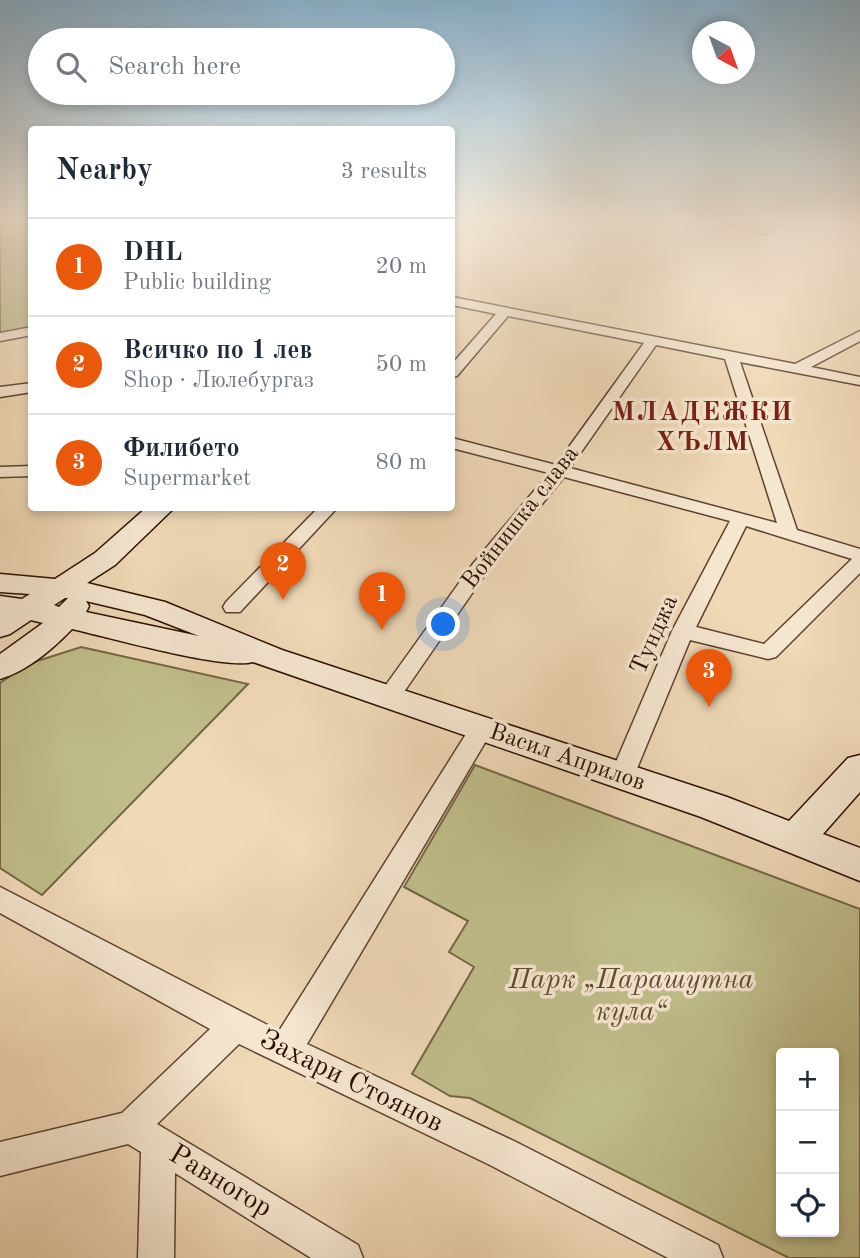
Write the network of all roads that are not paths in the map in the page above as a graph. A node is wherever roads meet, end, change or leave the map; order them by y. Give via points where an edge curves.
1 (455, 302) edge
2 (505, 311) junction
3 (28, 332) edge
4 (860, 335) edge
5 (0, 337) edge
6 (652, 341) junction
7 (731, 356) junction
8 (455, 369) edge
9 (796, 369) junction
10 (860, 381) edge
11 (28, 388) edge
12 (0, 392) edge
13 (455, 444) edge
14 (0, 471) edge
15 (28, 471) edge
16 (560, 471) junction
17 (158, 511) edge
18 (325, 511) edge
19 (741, 518) junction
20 (789, 532) junction
21 (860, 555) edge
22 (860, 562) edge
23 (0, 583) edge
24 (71, 599) junction
25 (14, 607) edge
26 (233, 607) dead end
27 (0, 626) edge
28 (683, 631) junction
29 (0, 668) edge
30 (397, 684) junction
31 (481, 729) junction
32 (860, 768) edge
33 (622, 776) junction
34 (795, 840) junction
35 (860, 865) edge
36 (0, 899) edge
37 (235, 1026) junction
38 (285, 1051) junction
39 (145, 1135) junction
40 (0, 1160) edge
41 (156, 1258) edge
42 (345, 1258) edge
43 (705, 1258) edge

1 - 2 street
2 - 6 street
2 - 8 street
3 - 5 street
4 - 9 street
6 - 7 street
6 - 16 street, Войнишка слава
7 - 9 street
7 - 20 street
9 - 10 street
11 - 12 street
13 - 16 street
14 - 15 street
16 - 19 street
16 - 30 street, Войнишка слава via 480,569
17 - 24 main road via 105,559
18 - 26 street
19 - 20 street
19 - 28 street, Тунджа
20 - 21 street
22 - 28 street via 768,652
23 - 24 main road, Васил Априлов
24 - 25 main road, Васил Априлов
24 - 29 main road
24 - 30 main road, Васил Априлов via 186,646
25 - 27 main road
28 - 33 street, Тунджа
30 - 31 main road, Васил Априлов
31 - 33 main road, Васил Априлов
31 - 38 street
32 - 34 main road
33 - 34 main road, Васил Априлов
34 - 35 main road, Васил Априлов
36 - 37 street, Захари Стоянов
37 - 38 street, Захари Стоянов
37 - 39 street
38 - 43 street, Захари Стоянов via 502,1153
39 - 40 street
39 - 41 street
39 - 42 street, Равногор

